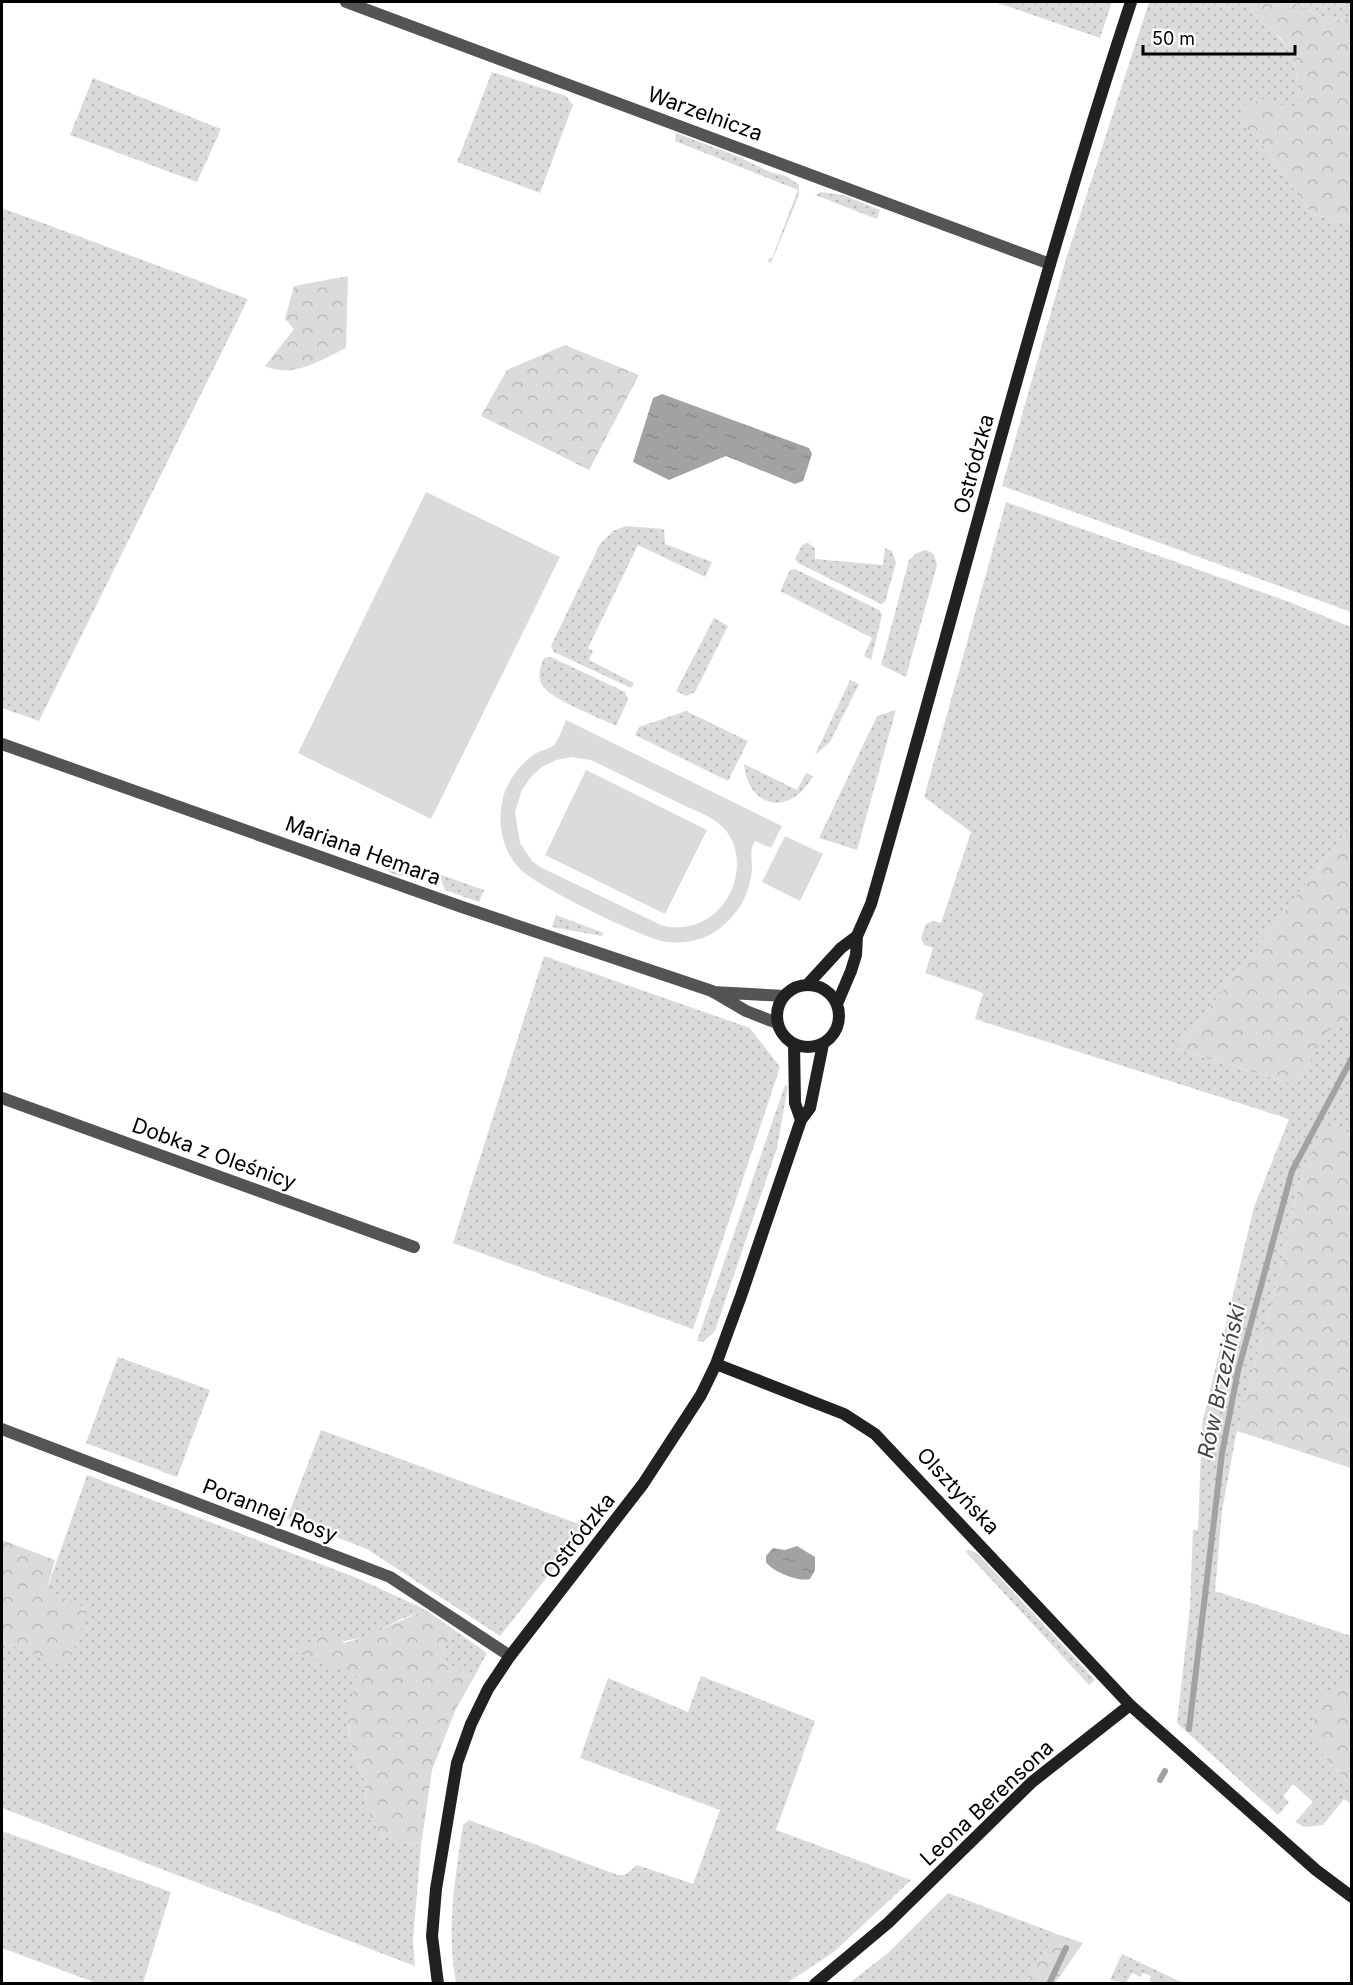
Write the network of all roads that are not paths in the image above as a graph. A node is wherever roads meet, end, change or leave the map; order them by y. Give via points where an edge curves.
1 (346, 2) edge
2 (1131, 2) edge
3 (1050, 264) junction
4 (2, 744) edge
5 (857, 936) junction
6 (807, 985) junction
7 (712, 992) junction
8 (784, 996) junction
9 (837, 1004) junction
10 (777, 1023) junction
11 (794, 1044) junction
12 (822, 1044) junction
13 (2, 1098) edge
14 (801, 1120) junction
15 (414, 1247) dead end
16 (716, 1364) junction
17 (2, 1429) edge
18 (510, 1656) junction
19 (1131, 1705) junction
20 (1352, 1897) edge
21 (438, 1983) edge
22 (816, 1983) edge

1 - 3 street, Warzelnicza
2 - 3 street, Ostródzka
3 - 5 street, Ostródzka via 940,664 871,904
4 - 7 street, Mariana Hemara
5 - 6 street, Ostródzka
5 - 9 street, Ostródzka via 856,955
6 - 8 street
6 - 9 street via 825,990
7 - 8 street, Mariana Hemara
7 - 10 street, Mariana Hemara
8 - 10 street via 776,1013
9 - 12 street via 836,1031
10 - 11 street via 786,1039
11 - 12 street via 808,1048
11 - 14 street via 795,1104
12 - 14 street, Ostródzka via 810,1108
13 - 15 street, Dobka z Oleśnicy
14 - 16 street, Ostródzka
16 - 18 street, Ostródzka via 657,1465
16 - 19 street, Olsztyńska via 844,1414 875,1434
17 - 18 street, Porannej Rosy via 390,1577
18 - 21 street, Ostródzka via 480,1704 458,1763 433,1914 433,1958
19 - 20 street via 1316,1870
19 - 22 street, Leona Berensona via 1032,1782 888,1923

